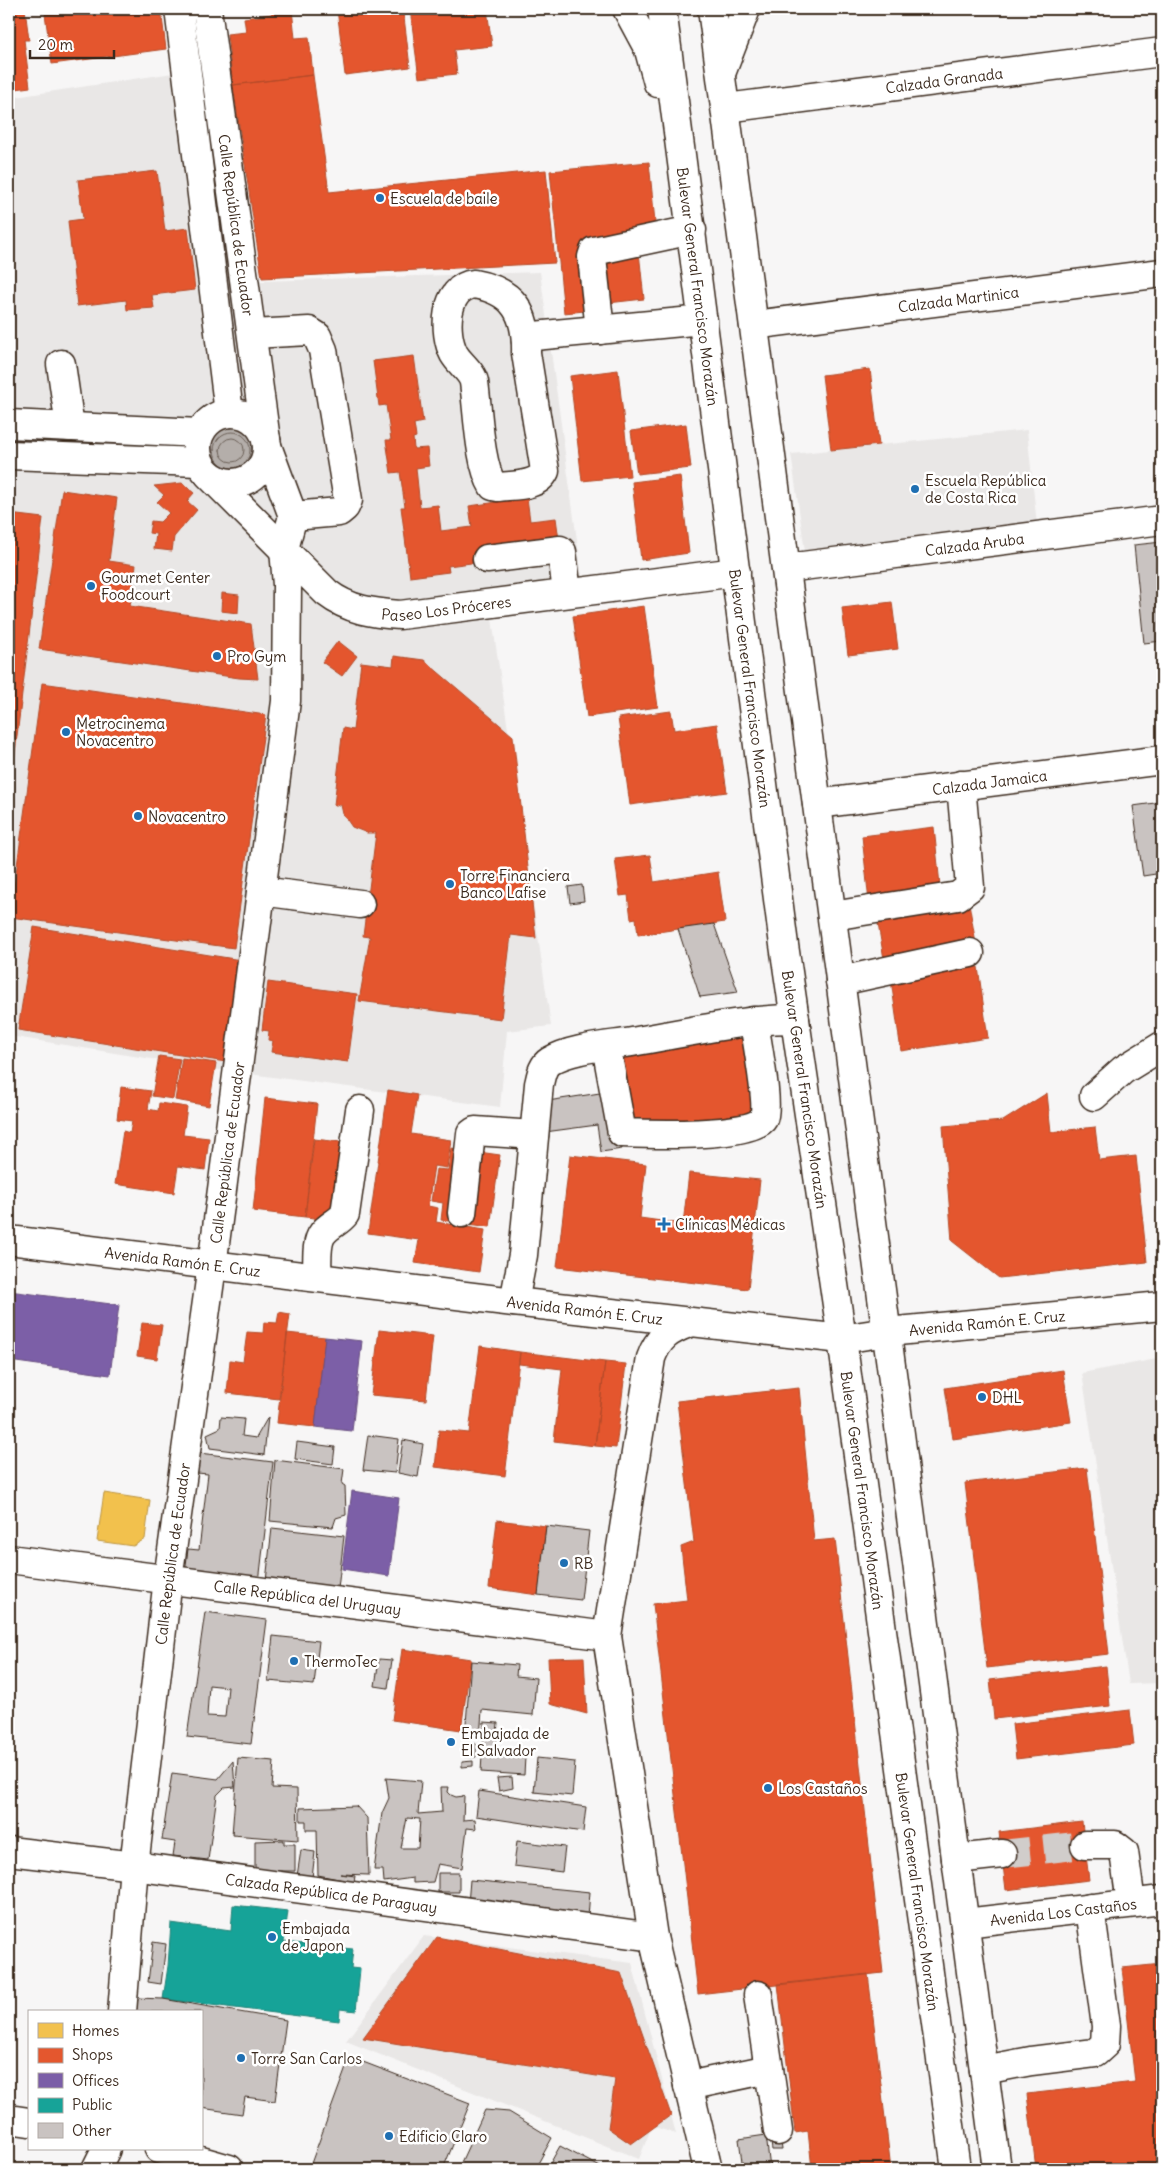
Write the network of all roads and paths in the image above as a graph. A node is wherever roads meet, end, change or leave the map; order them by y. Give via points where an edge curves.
1 (180, 9) edge
2 (207, 9) edge
3 (611, 9) edge
4 (627, 9) edge
5 (662, 9) edge
6 (712, 9) edge
7 (746, 9) edge
8 (649, 50) junction
9 (1162, 52) edge
10 (722, 72) junction
11 (726, 108) junction
12 (686, 183) junction
13 (692, 230) junction
14 (1162, 273) edge
15 (703, 320) junction
16 (754, 325) junction
17 (600, 330) junction
18 (252, 334) junction
19 (526, 341) junction
20 (61, 364) dead end
21 (230, 413) junction
22 (9, 424) edge
23 (70, 427) junction
24 (200, 433) junction
25 (267, 443) junction
26 (9, 455) edge
27 (204, 468) junction
28 (293, 516) junction
29 (1162, 520) edge
30 (284, 549) junction
31 (487, 559) dead end
32 (787, 568) junction
33 (736, 572) junction
34 (567, 593) junction
35 (1162, 760) edge
36 (961, 785) junction
37 (817, 804) junction
38 (261, 891) junction
39 (360, 904) dead end
40 (832, 916) junction
41 (970, 953) dead end
42 (840, 981) junction
43 (795, 1019) junction
44 (754, 1021) junction
45 (606, 1046) junction
46 (1162, 1046) edge
47 (1094, 1096) dead end
48 (360, 1110) dead end
49 (534, 1135) junction
50 (462, 1213) dead end
51 (9, 1240) edge
52 (212, 1266) junction
53 (317, 1277) junction
54 (514, 1302) junction
55 (1162, 1306) edge
56 (689, 1322) junction
57 (887, 1332) junction
58 (842, 1339) junction
59 (9, 1559) edge
60 (168, 1579) junction
61 (607, 1636) junction
62 (1085, 1846) tunnel mouth
63 (9, 1851) edge
64 (1002, 1854) tunnel mouth
65 (956, 1859) junction
66 (134, 1866) junction
67 (1162, 1900) edge
68 (1131, 1903) junction
69 (1090, 1908) junction
70 (965, 1923) junction
71 (653, 1937) junction
72 (758, 1995) dead end
73 (122, 2010) edge
74 (769, 2069) junction
75 (984, 2070) junction
76 (688, 2086) junction
77 (9, 2119) edge
78 (28, 2122) edge
79 (778, 2131) dead end
80 (106, 2150) edge
81 (162, 2150) edge
82 (96, 2169) edge
83 (229, 2169) edge
84 (708, 2169) edge
85 (956, 2169) edge
86 (997, 2169) edge

1 - 21 street, Calle República de Ecuador
2 - 18 street, Calle República de Ecuador
3 - 8 street
4 - 8 street
5 - 12 street, Bulevar General Francisco Morazán
6 - 10 street
7 - 10 street
8 - 12 street
9 - 11 street, Calzada Granada
10 - 11 street
11 - 16 street
12 - 13 street, Bulevar General Francisco Morazán
13 - 15 street, Bulevar General Francisco Morazán
13 - 17 street via 594,251 592,262
14 - 16 street, Calzada Martinica
15 - 17 street
15 - 33 street, Bulevar General Francisco Morazán
16 - 32 street
17 - 19 street via 534,336
18 - 25 street, Calle República de Ecuador
18 - 28 street via 309,331 317,336 323,350 348,500 340,512
19 - 19 street via 545,471 535,482 493,486 483,453 473,378 450,344 448,319 456,293 474,284 500,291 519,311
20 - 23 street
21 - 24 street via 212,419
21 - 25 street via 239,413 256,423
22 - 23 street
23 - 24 street
24 - 27 street via 197,442
25 - 27 street via 266,458 261,468 242,482 219,481
25 - 28 street, Calle República de Ecuador
26 - 27 street
27 - 30 street, Paseo Los Próceres
28 - 30 street, Calle República de Ecuador
29 - 32 street, Calzada Aruba
30 - 34 street, Paseo Los Próceres via 340,603 369,613 400,615
30 - 38 street, Calle República de Ecuador via 287,585 286,701
31 - 34 street via 560,550
32 - 37 street
33 - 34 street, Paseo Los Próceres
33 - 43 street, Bulevar General Francisco Morazán
35 - 36 street, Calzada Jamaica
36 - 37 street, Calzada Jamaica
36 - 40 street via 970,887 965,893
37 - 40 street
38 - 39 street
38 - 52 street, Calle República de Ecuador
40 - 42 street
41 - 42 street
42 - 57 street
43 - 44 street
43 - 58 street, Bulevar General Francisco Morazán
44 - 45 street
44 - 45 street via 765,1117 760,1124 742,1130 709,1134 622,1133
45 - 49 street via 548,1062 542,1070 539,1084
46 - 47 street via 1123,1070
48 - 53 street via 345,1214 323,1233 319,1243
49 - 50 street via 475,1131 472,1134
49 - 54 street via 523,1255
51 - 52 street, Avenida Ramón E. Cruz
52 - 53 street, Avenida Ramón E. Cruz
52 - 60 street, Calle República de Ecuador
53 - 54 street, Avenida Ramón E. Cruz
54 - 56 street, Avenida Ramón E. Cruz
55 - 57 street, Avenida Ramón E. Cruz
56 - 58 street, Avenida Ramón E. Cruz
56 - 61 street via 664,1335 651,1358
57 - 58 street, Avenida Ramón E. Cruz
57 - 65 street
58 - 85 street, Bulevar General Francisco Morazán
59 - 60 street, Calle República del Uruguay
60 - 61 street, Calle República del Uruguay
60 - 66 street, Calle República de Ecuador
61 - 71 street
62 - 68 street via 1115,1845 1124,1852
63 - 66 street, Calzada República de Paraguay
64 - 65 street
65 - 70 street
66 - 71 street, Calzada República de Paraguay
66 - 73 street, Calle República de Ecuador
67 - 68 street, Avenida Los Castaños
68 - 69 street, Avenida Los Castaños
69 - 70 street, Avenida Los Castaños
69 - 75 street via 1106,2044 1095,2053
70 - 75 street
71 - 76 street
72 - 74 street
74 - 76 street
74 - 79 street
75 - 86 street
76 - 84 street
77 - 78 street
80 - 82 street
81 - 83 street

